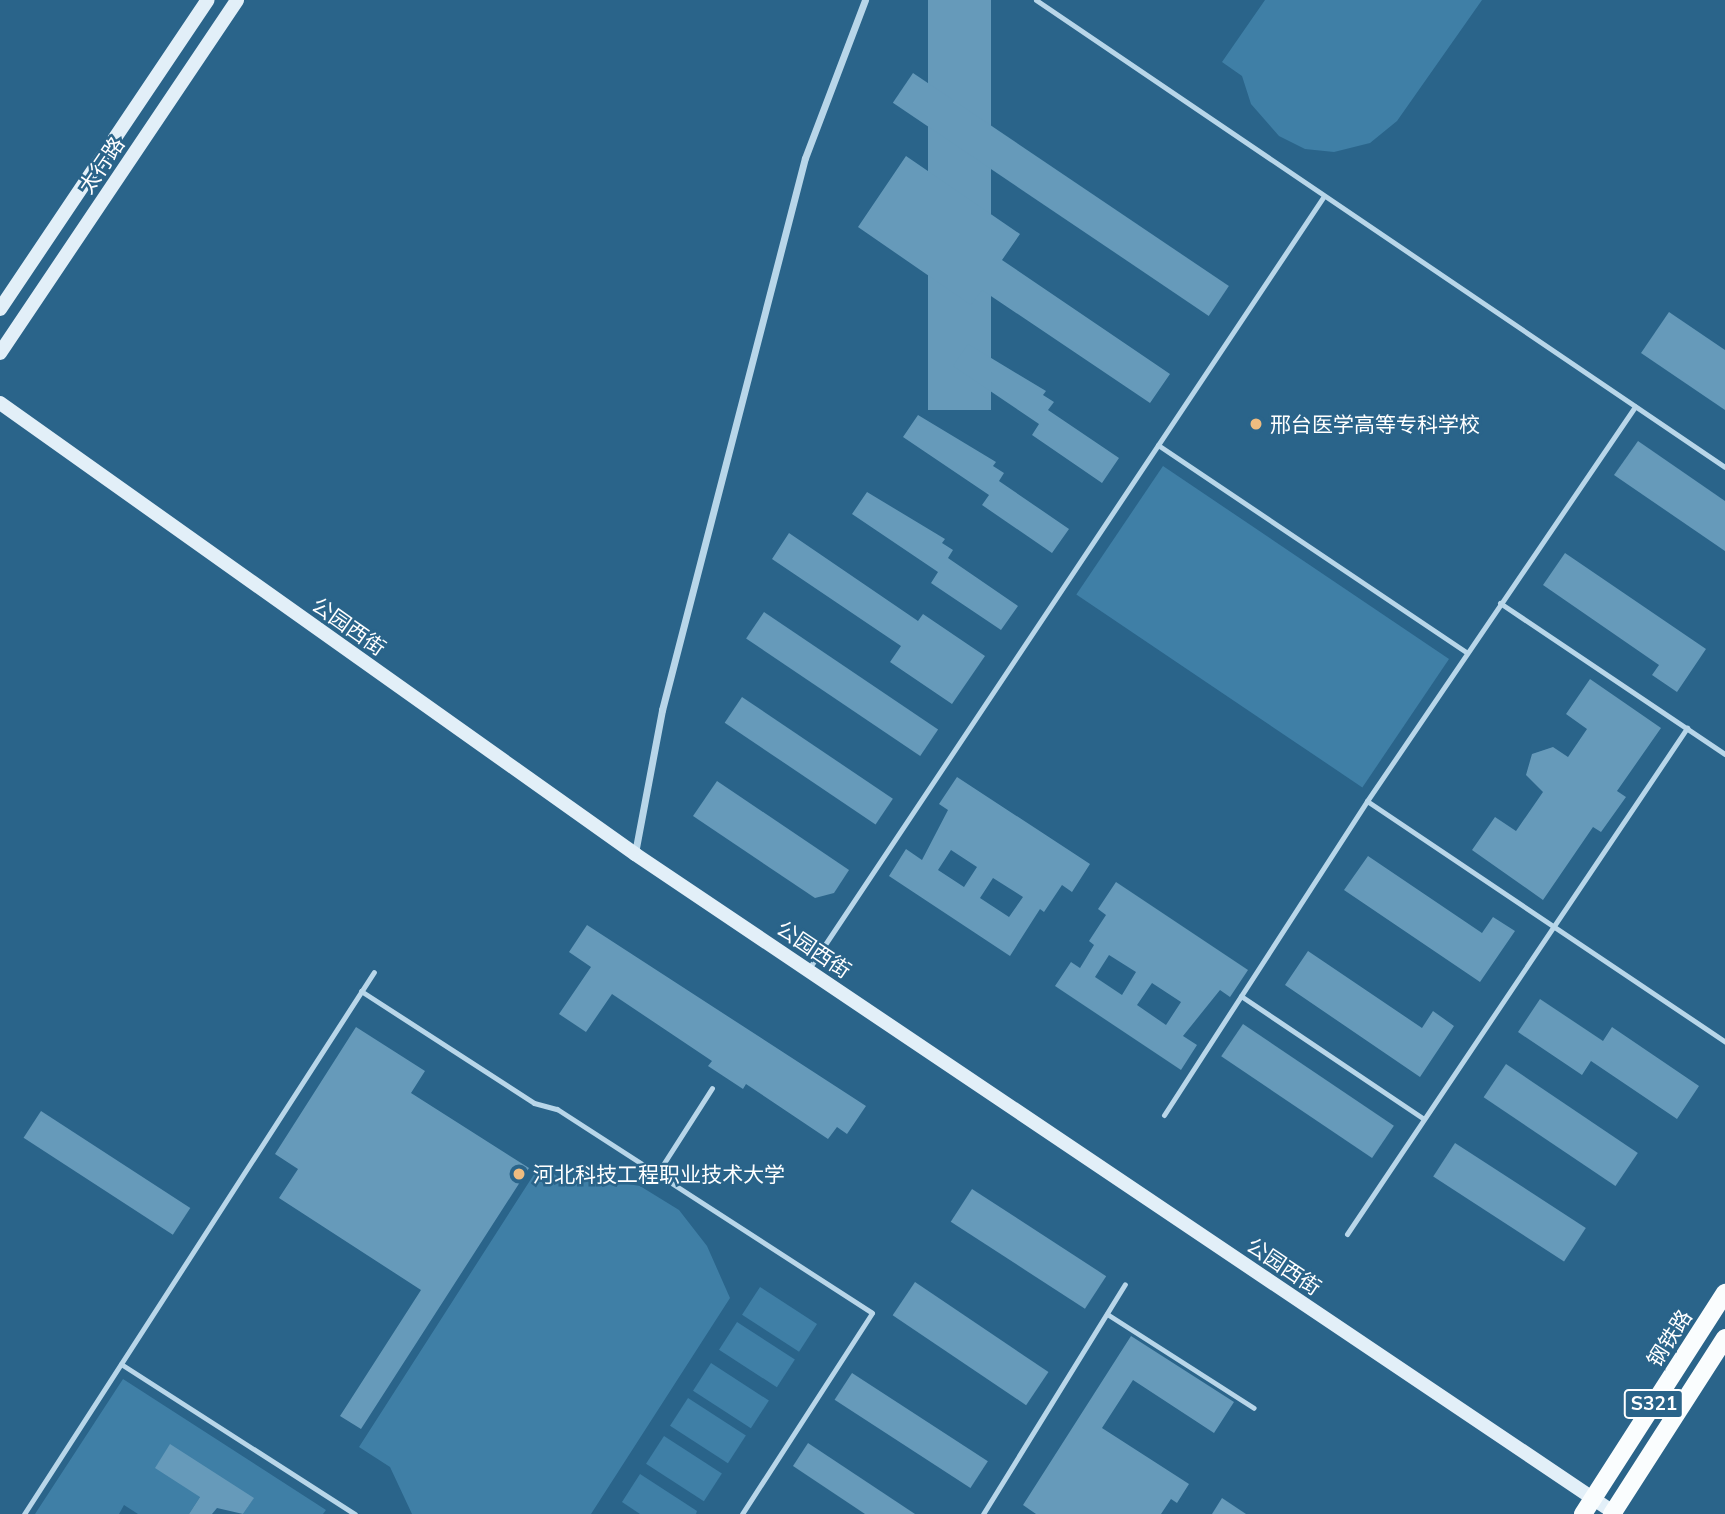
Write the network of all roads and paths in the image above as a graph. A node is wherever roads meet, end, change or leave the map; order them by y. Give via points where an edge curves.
1 (208, 0) edge
2 (237, 0) edge
3 (865, 0) edge
4 (1036, 0) edge
5 (1324, 196) junction
6 (0, 309) edge
7 (0, 354) edge
8 (0, 403) edge
9 (1635, 407) junction
10 (1158, 445) junction
11 (1725, 467) edge
12 (1500, 603) junction
13 (1466, 653) junction
14 (1687, 728) junction
15 (1725, 754) edge
16 (1367, 801) junction
17 (635, 854) junction
18 (1554, 926) junction
19 (808, 970) junction
20 (374, 972) dead end
21 (361, 991) junction
22 (1241, 996) junction
23 (1725, 1042) edge
24 (712, 1088) dead end
25 (1164, 1115) dead end
26 (1424, 1119) junction
27 (657, 1174) junction
28 (1347, 1234) dead end
29 (1125, 1284) dead end
30 (1725, 1293) edge
31 (1107, 1314) junction
32 (1725, 1338) edge
33 (121, 1364) junction
34 (1254, 1408) dead end
35 (1593, 1498) junction
36 (1614, 1513) edge
37 (24, 1514) edge
38 (355, 1514) edge
39 (742, 1514) edge
40 (983, 1514) edge
41 (1583, 1514) edge

1 - 6 street, 太行路
2 - 7 street, 太行路
3 - 17 street via 826,95 791,211 662,710
4 - 5 lane
5 - 9 lane
5 - 10 lane
8 - 17 street, 公园西街
9 - 11 lane
9 - 12 lane
10 - 13 lane
10 - 19 lane
12 - 13 lane
12 - 14 lane
13 - 16 lane
14 - 15 lane
14 - 18 lane
16 - 18 lane
16 - 22 lane
17 - 19 street, 公园西街
18 - 23 lane
18 - 26 lane
19 - 35 street, 公园西街
20 - 21 lane
21 - 27 lane
21 - 33 lane
22 - 25 lane
22 - 26 lane
24 - 27 lane
26 - 28 lane
27 - 39 lane via 873,1313
29 - 31 lane
30 - 35 main road, 钢铁路 / S321
31 - 34 lane
31 - 40 lane
32 - 36 main road, S321
33 - 37 lane
33 - 38 lane
35 - 36 street, 公园西街
35 - 41 main road, 钢铁路 / S321

